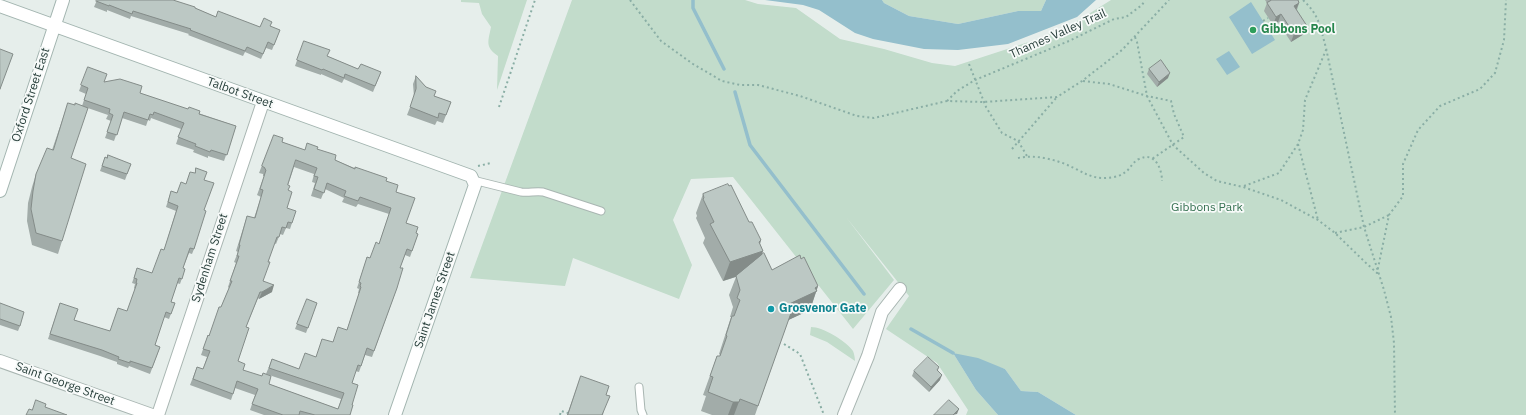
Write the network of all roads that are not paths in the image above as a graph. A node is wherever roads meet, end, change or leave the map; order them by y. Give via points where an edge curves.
1 (63, 0) edge
2 (0, 6) edge
3 (55, 25) junction
4 (263, 102) junction
5 (474, 182) junction
6 (0, 191) edge
7 (601, 211) dead end
8 (900, 289) dead end
9 (0, 361) edge
10 (639, 387) dead end
11 (152, 415) edge
12 (158, 415) edge
13 (395, 415) edge
14 (643, 415) edge
15 (844, 415) edge

1 - 3 street, Oxford Street East
2 - 3 street, Talbot Street
3 - 4 street, Talbot Street
3 - 6 street, Oxford Street East
4 - 5 street, Talbot Street via 472,176
4 - 12 street, Sydenham Street
5 - 7 lane via 527,193 543,192
5 - 13 street, Saint James Street
8 - 15 street via 882,312 868,356
9 - 11 street, Saint George Street
10 - 14 lane

